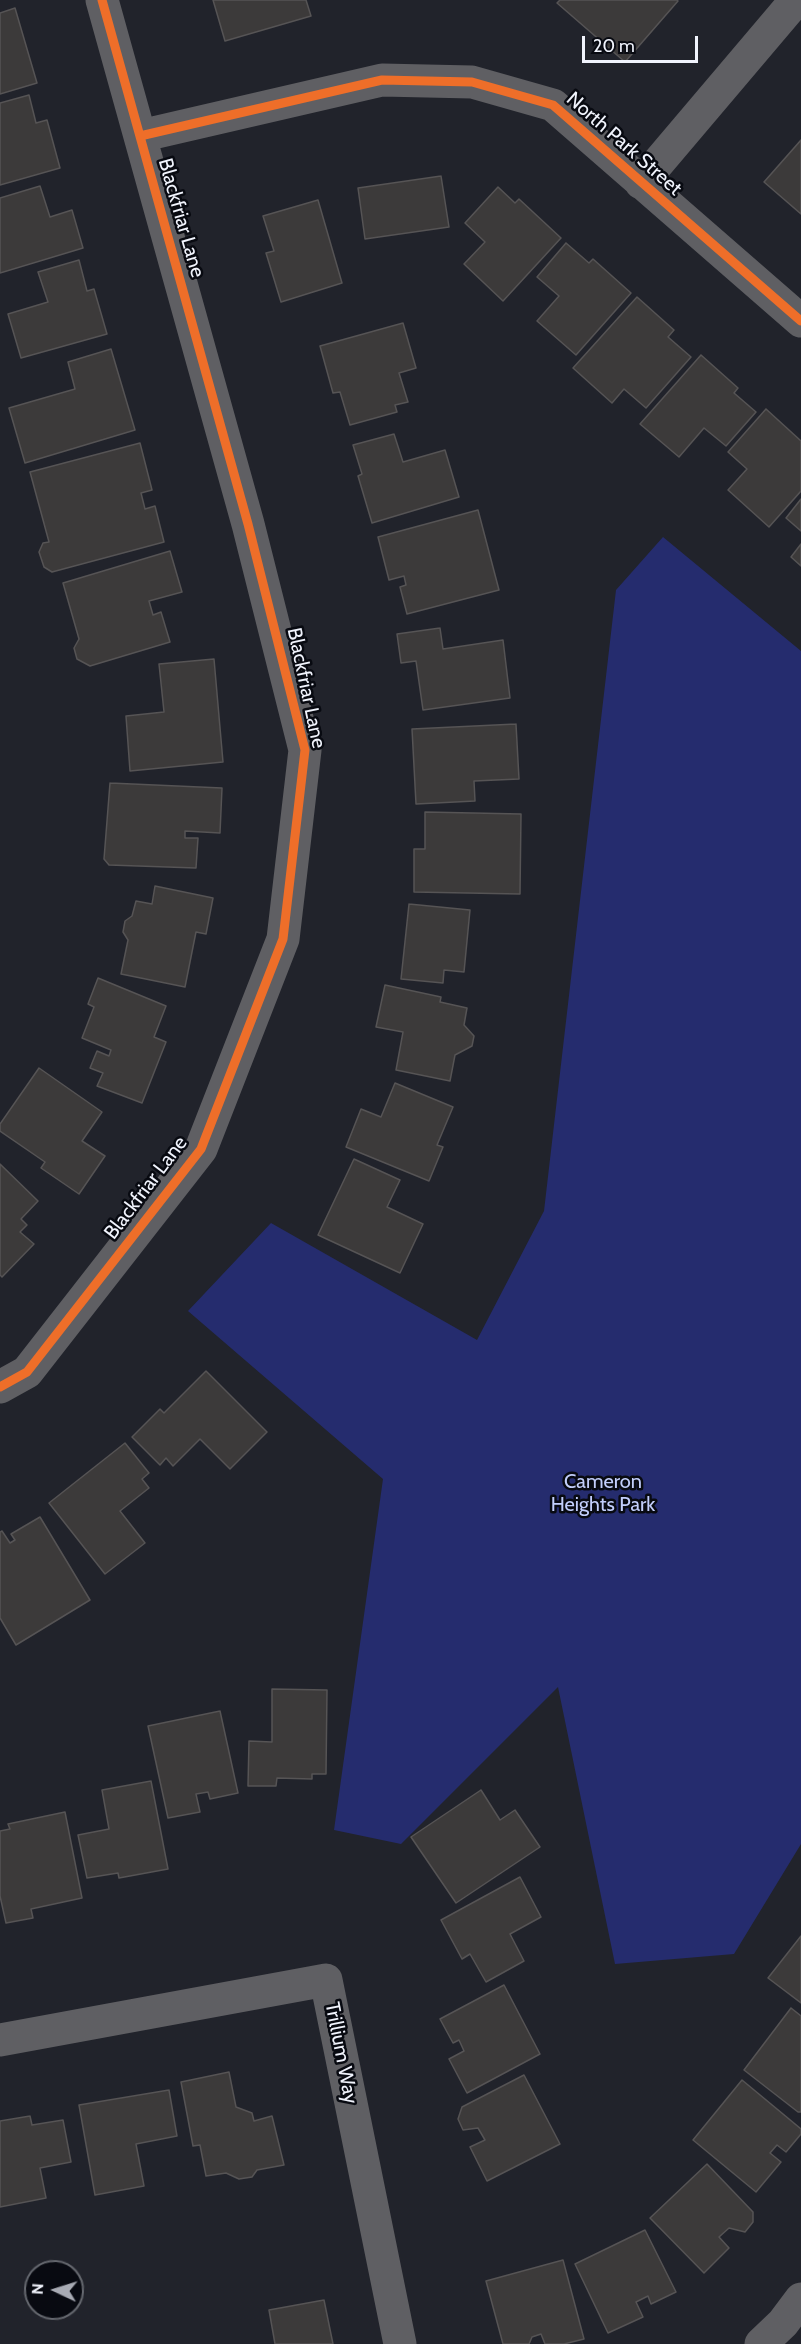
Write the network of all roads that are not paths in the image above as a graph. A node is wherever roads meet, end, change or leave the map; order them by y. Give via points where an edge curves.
1 (102, 0) edge
2 (796, 0) edge
3 (140, 136) junction
4 (641, 183) junction
5 (801, 321) edge
6 (0, 1387) edge
7 (0, 2040) edge
8 (801, 2299) edge
9 (400, 2344) edge
10 (761, 2344) edge

1 - 3 street, Blackfriar Lane
2 - 4 street
3 - 4 street, North Park Street via 382,80 472,82 553,105
3 - 6 street, Blackfriar Lane via 248,524 305,750 283,939 201,1149 27,1372
4 - 5 street, North Park Street
7 - 9 street, Trillium Way via 326,1980
8 - 10 street

